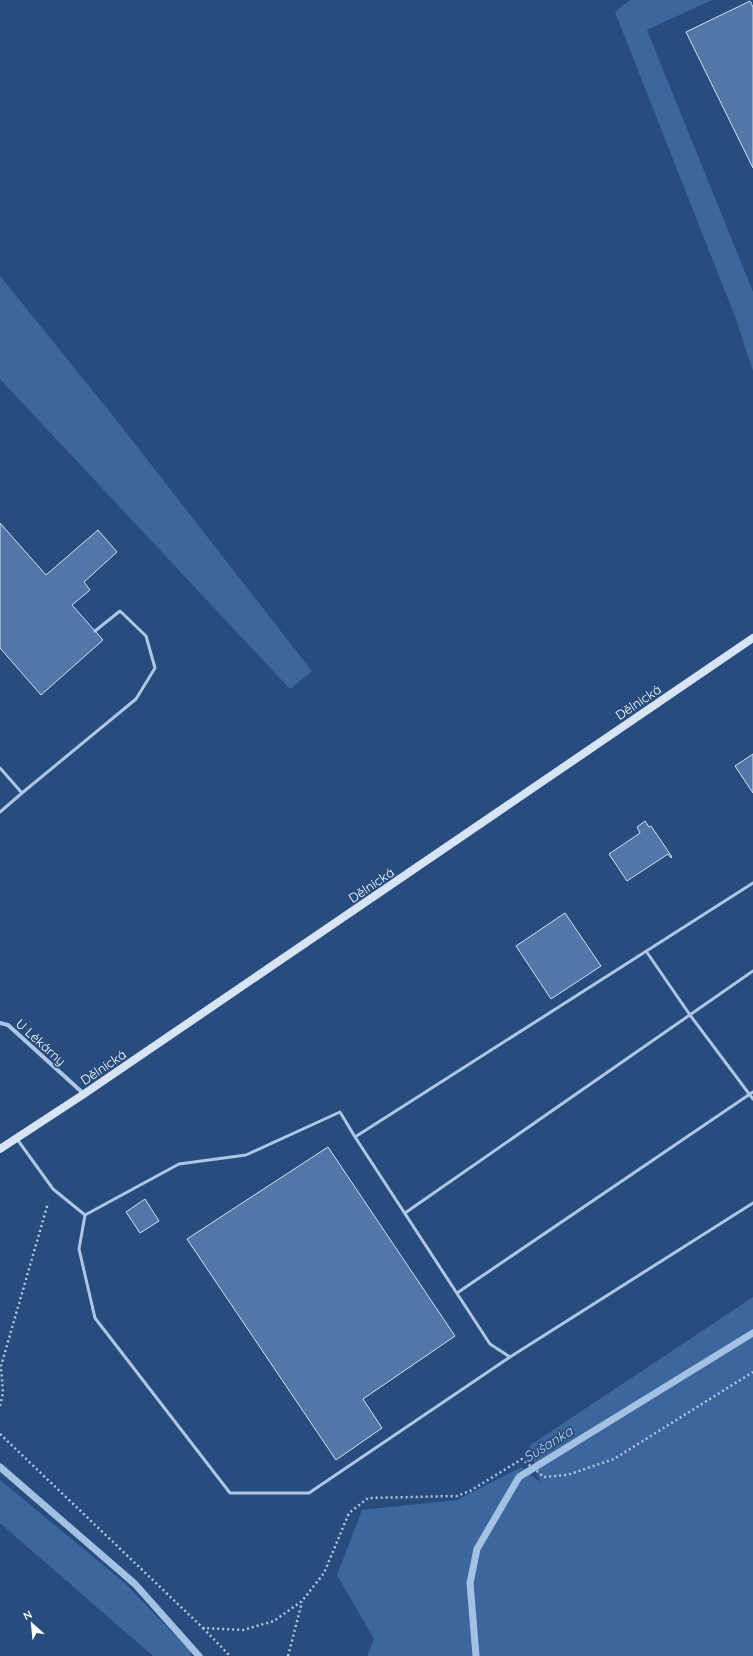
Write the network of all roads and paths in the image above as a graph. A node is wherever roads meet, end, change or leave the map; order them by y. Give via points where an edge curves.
1 (95, 631) dead end
2 (753, 638) edge
3 (0, 768) edge
4 (22, 793) junction
5 (0, 812) edge
6 (753, 882) edge
7 (646, 951) junction
8 (753, 972) edge
9 (690, 1015) junction
10 (0, 1023) edge
11 (751, 1093) edge
12 (84, 1094) junction
13 (753, 1099) edge
14 (355, 1137) junction
15 (16, 1138) junction
16 (0, 1149) edge
17 (52, 1189) junction
18 (753, 1203) edge
19 (405, 1213) junction
20 (85, 1215) junction
21 (457, 1293) junction
22 (510, 1357) junction
23 (753, 1372) edge
24 (0, 1406) edge
25 (0, 1434) edge
26 (302, 1601) junction
27 (203, 1628) junction
28 (230, 1656) edge
29 (288, 1656) edge

1 - 4 lane via 120,612 146,636 155,668 136,698
2 - 12 main road, Dělnická
3 - 4 lane
4 - 5 lane
6 - 7 lane
7 - 9 lane
7 - 14 lane
8 - 9 lane
9 - 11 lane
9 - 19 lane
10 - 12 street, U Lékárny via 8,1025
11 - 13 lane
11 - 21 lane
12 - 15 main road, Dělnická
14 - 19 lane
14 - 20 lane via 340,1112 246,1156 178,1164
15 - 16 main road, Dělnická
15 - 17 lane
17 - 20 lane
17 - 24 path via 1,1366 3,1393
18 - 22 lane
19 - 21 lane
20 - 22 lane via 78,1250 95,1318 230,1493 309,1493
21 - 22 lane via 490,1344
23 - 26 path via 614,1459 567,1475 544,1477 522,1459 470,1492 458,1496 368,1498 349,1513 324,1573
25 - 27 path
26 - 27 path via 274,1621 243,1630
26 - 29 path
27 - 28 path

